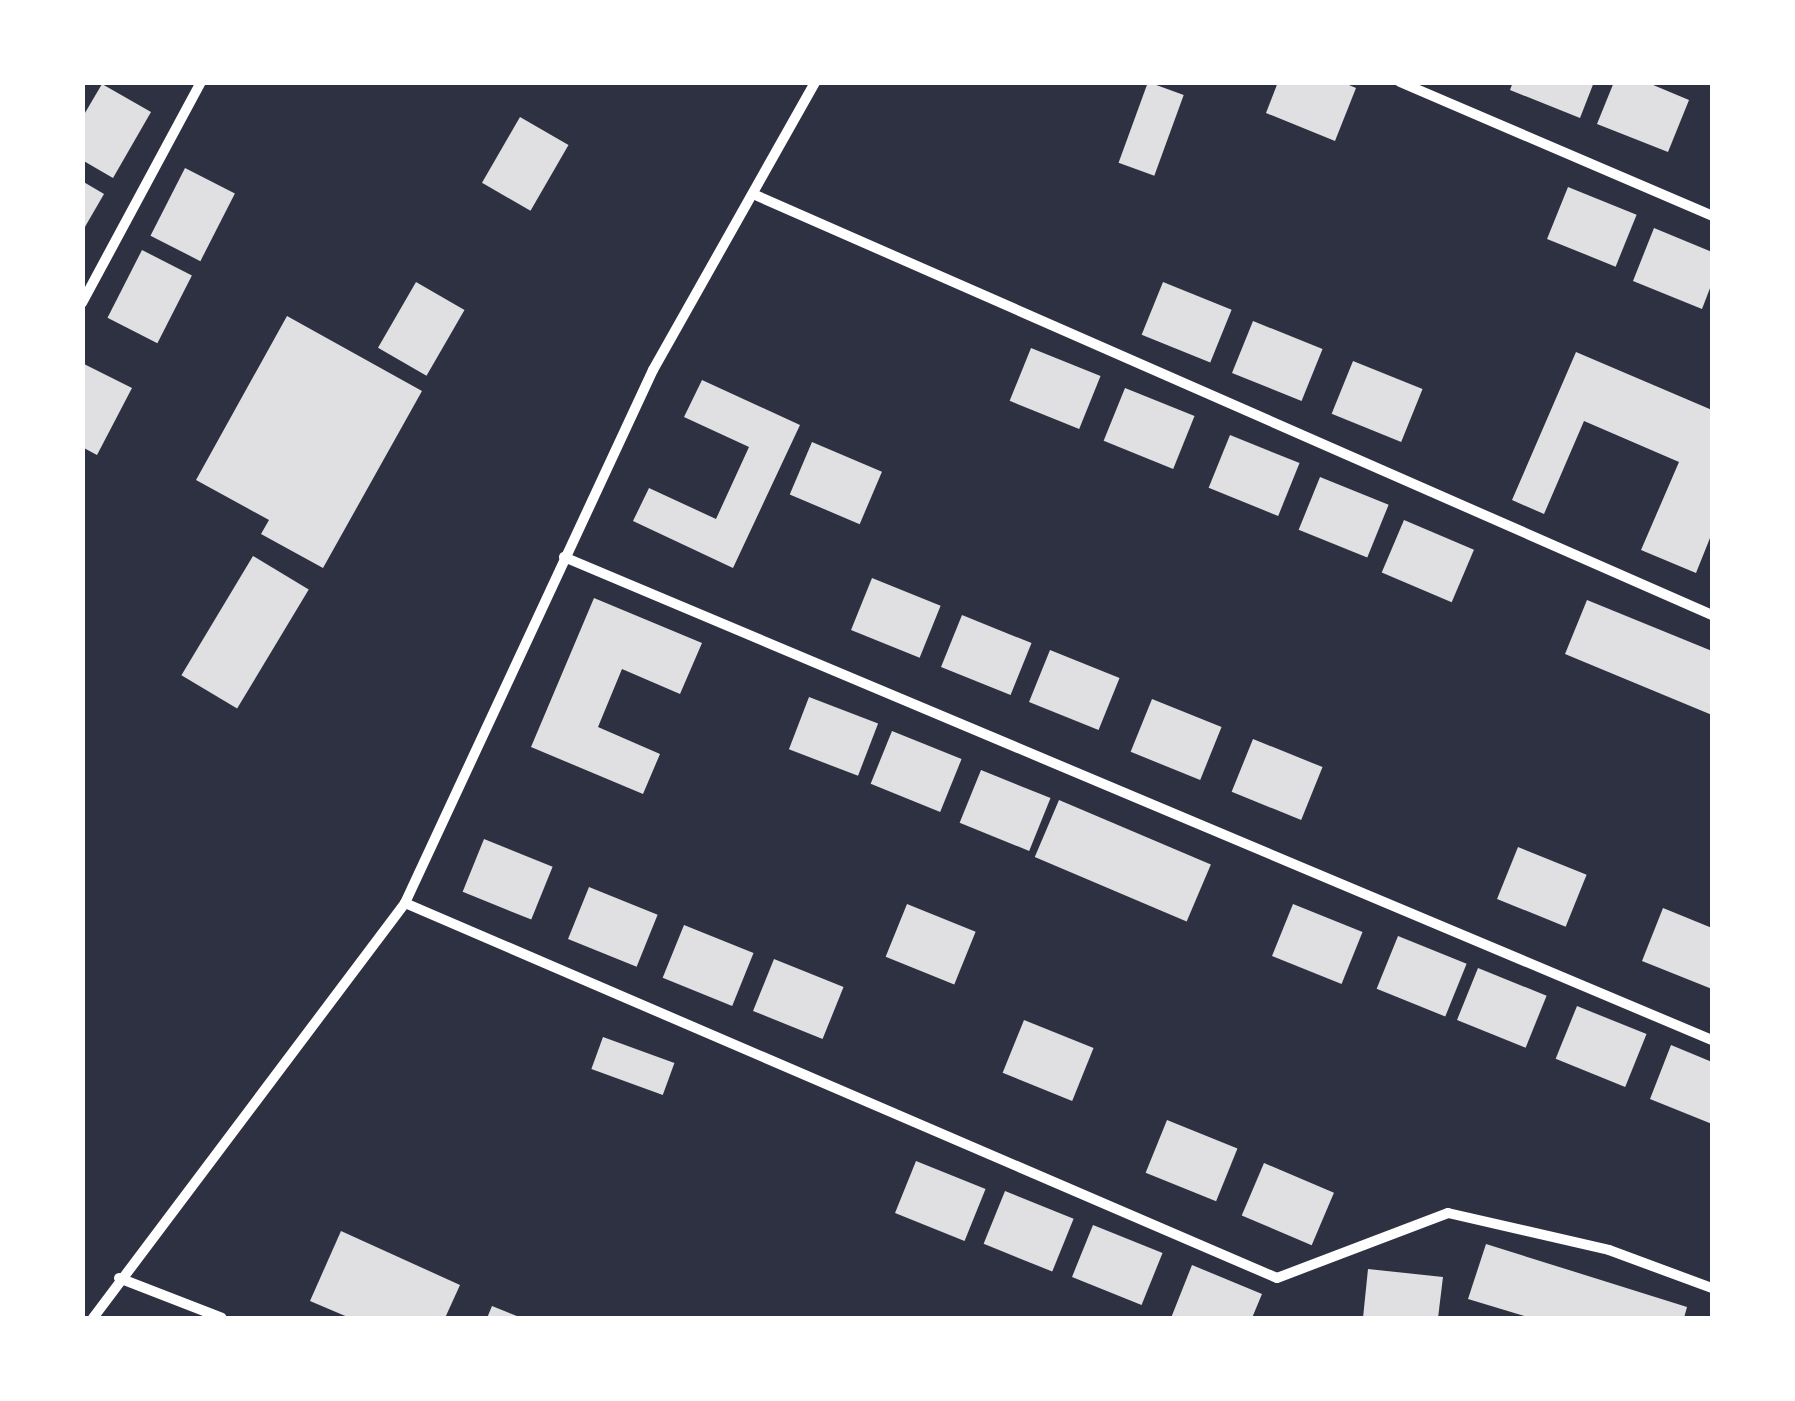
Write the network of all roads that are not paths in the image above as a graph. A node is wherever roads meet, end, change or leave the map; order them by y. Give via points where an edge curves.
1 (201, 82) edge
2 (815, 82) edge
3 (1400, 82) edge
4 (753, 194) junction
5 (1712, 216) edge
6 (82, 303) edge
7 (564, 556) junction
8 (1712, 615) edge
9 (405, 903) junction
10 (1712, 1040) edge
11 (119, 1278) junction
12 (1712, 1288) edge
13 (93, 1318) edge
14 (222, 1318) edge

1 - 6 street
2 - 4 street
3 - 5 street
4 - 7 street via 654,370
4 - 8 street
7 - 9 street
7 - 10 street
9 - 11 street
9 - 12 street via 1277,1278 1448,1212 1609,1250
11 - 13 street
11 - 14 street

